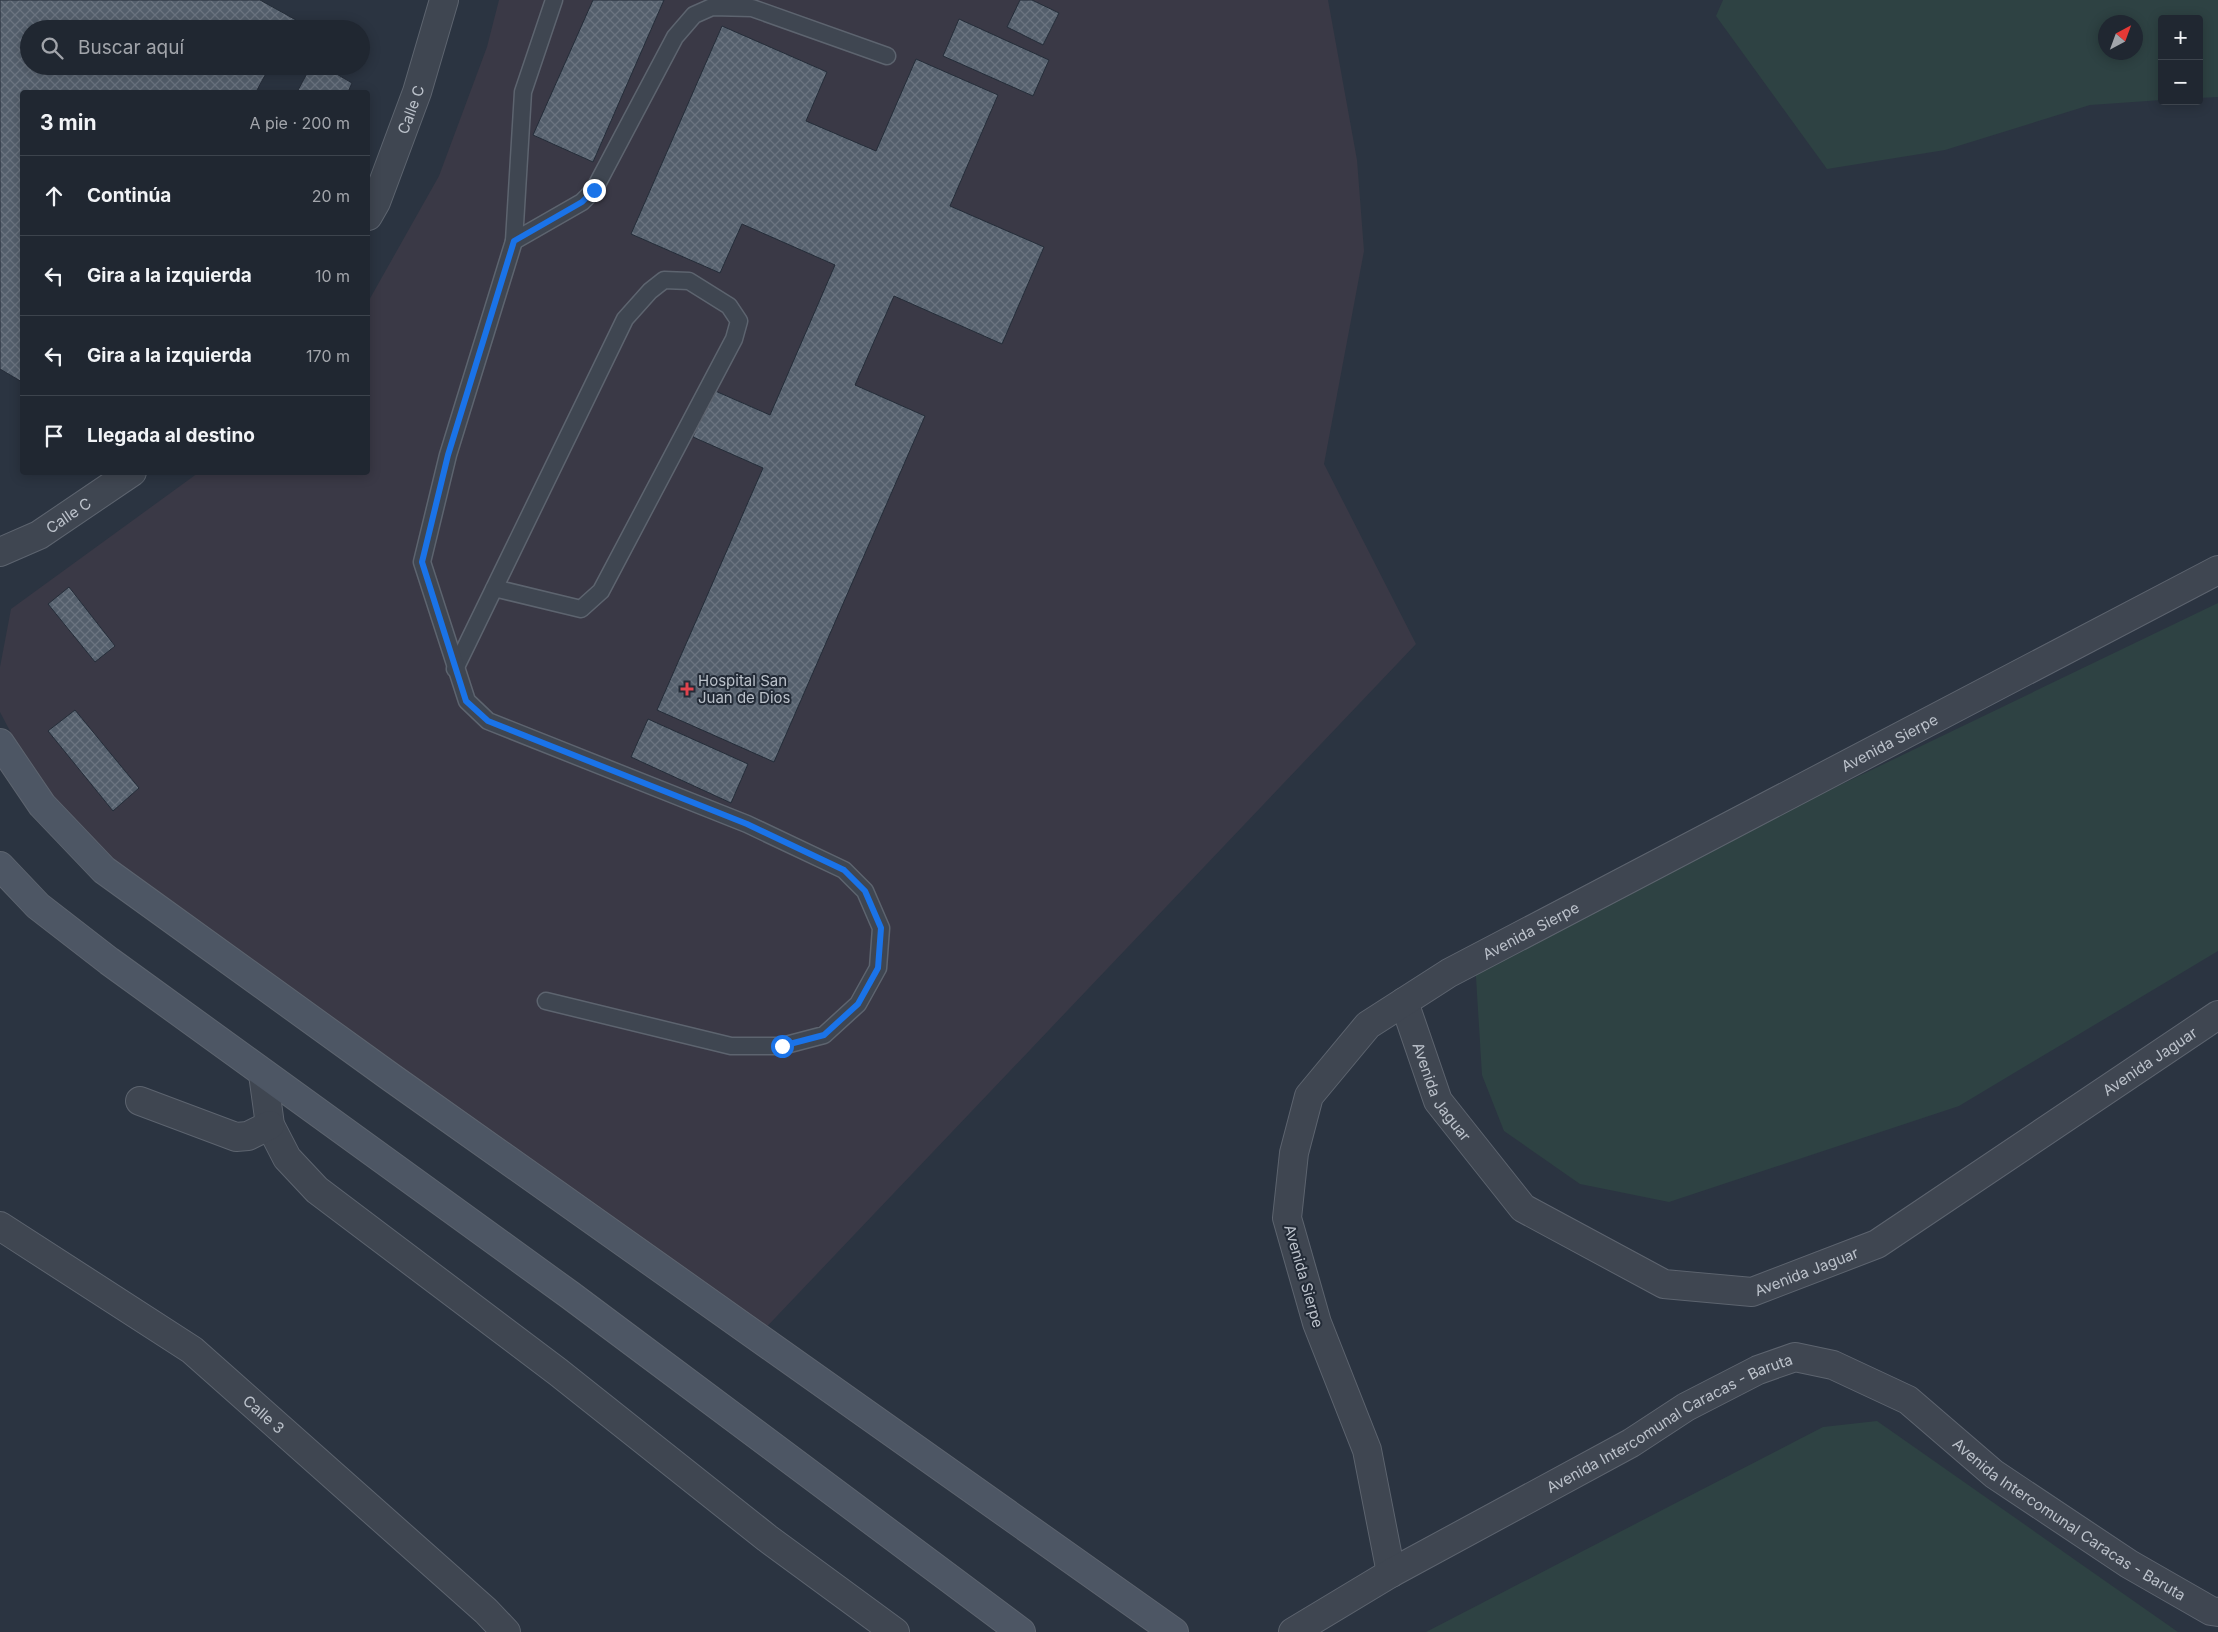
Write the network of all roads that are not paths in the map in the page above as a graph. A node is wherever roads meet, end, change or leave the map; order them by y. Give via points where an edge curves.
1 (444, 0) edge
2 (554, 0) edge
3 (887, 56) dead end
4 (370, 212) edge
5 (514, 241) junction
6 (128, 475) edge
7 (0, 552) edge
8 (2218, 570) edge
9 (494, 588) junction
10 (455, 669) junction
11 (0, 743) edge
12 (0, 866) edge
13 (546, 1001) dead end
14 (1404, 1002) junction
15 (2218, 1015) edge
16 (263, 1074) junction
17 (140, 1101) dead end
18 (270, 1125) junction
19 (0, 1226) edge
20 (1391, 1573) junction
21 (2218, 1612) edge
22 (506, 1632) edge
23 (895, 1632) edge
24 (1021, 1632) edge
25 (1174, 1632) edge
26 (1294, 1632) edge

1 - 4 street, Calle C via 417,92
2 - 5 lane via 523,92
3 - 5 lane via 752,8 712,8 694,15 675,37 594,190 582,202
5 - 10 lane via 448,455 422,562
6 - 7 street, Calle C via 39,535
8 - 14 street, Avenida Sierpe via 1449,973
9 - 9 lane via 626,320 650,291 664,280 689,281 729,306 738,321 734,339 601,591 581,609
9 - 10 lane
10 - 13 lane via 466,701 488,721 747,824 844,870 865,891 881,928 878,968 858,1004 824,1035 782,1046 731,1046
11 - 25 street via 42,805 104,870 400,1084
12 - 16 street via 38,906
14 - 15 street, Avenida Jaguar via 1438,1101 1523,1208 1664,1284 1752,1292 1877,1244
14 - 20 street, Avenida Sierpe via 1368,1025 1309,1096 1294,1153 1287,1218 1317,1323 1367,1450
16 - 18 street
16 - 24 street via 570,1295
17 - 18 street via 236,1137 248,1136
18 - 23 street via 288,1158 317,1190 558,1372 767,1538
19 - 22 street, Calle 3 via 192,1350
20 - 21 street, Avenida Intercomunal Caracas - Baruta via 1631,1443 1686,1407 1758,1370 1794,1358 1833,1365 1908,1400 1994,1474 2129,1564
20 - 26 street, Avenida Intercomunal Caracas - Baruta

